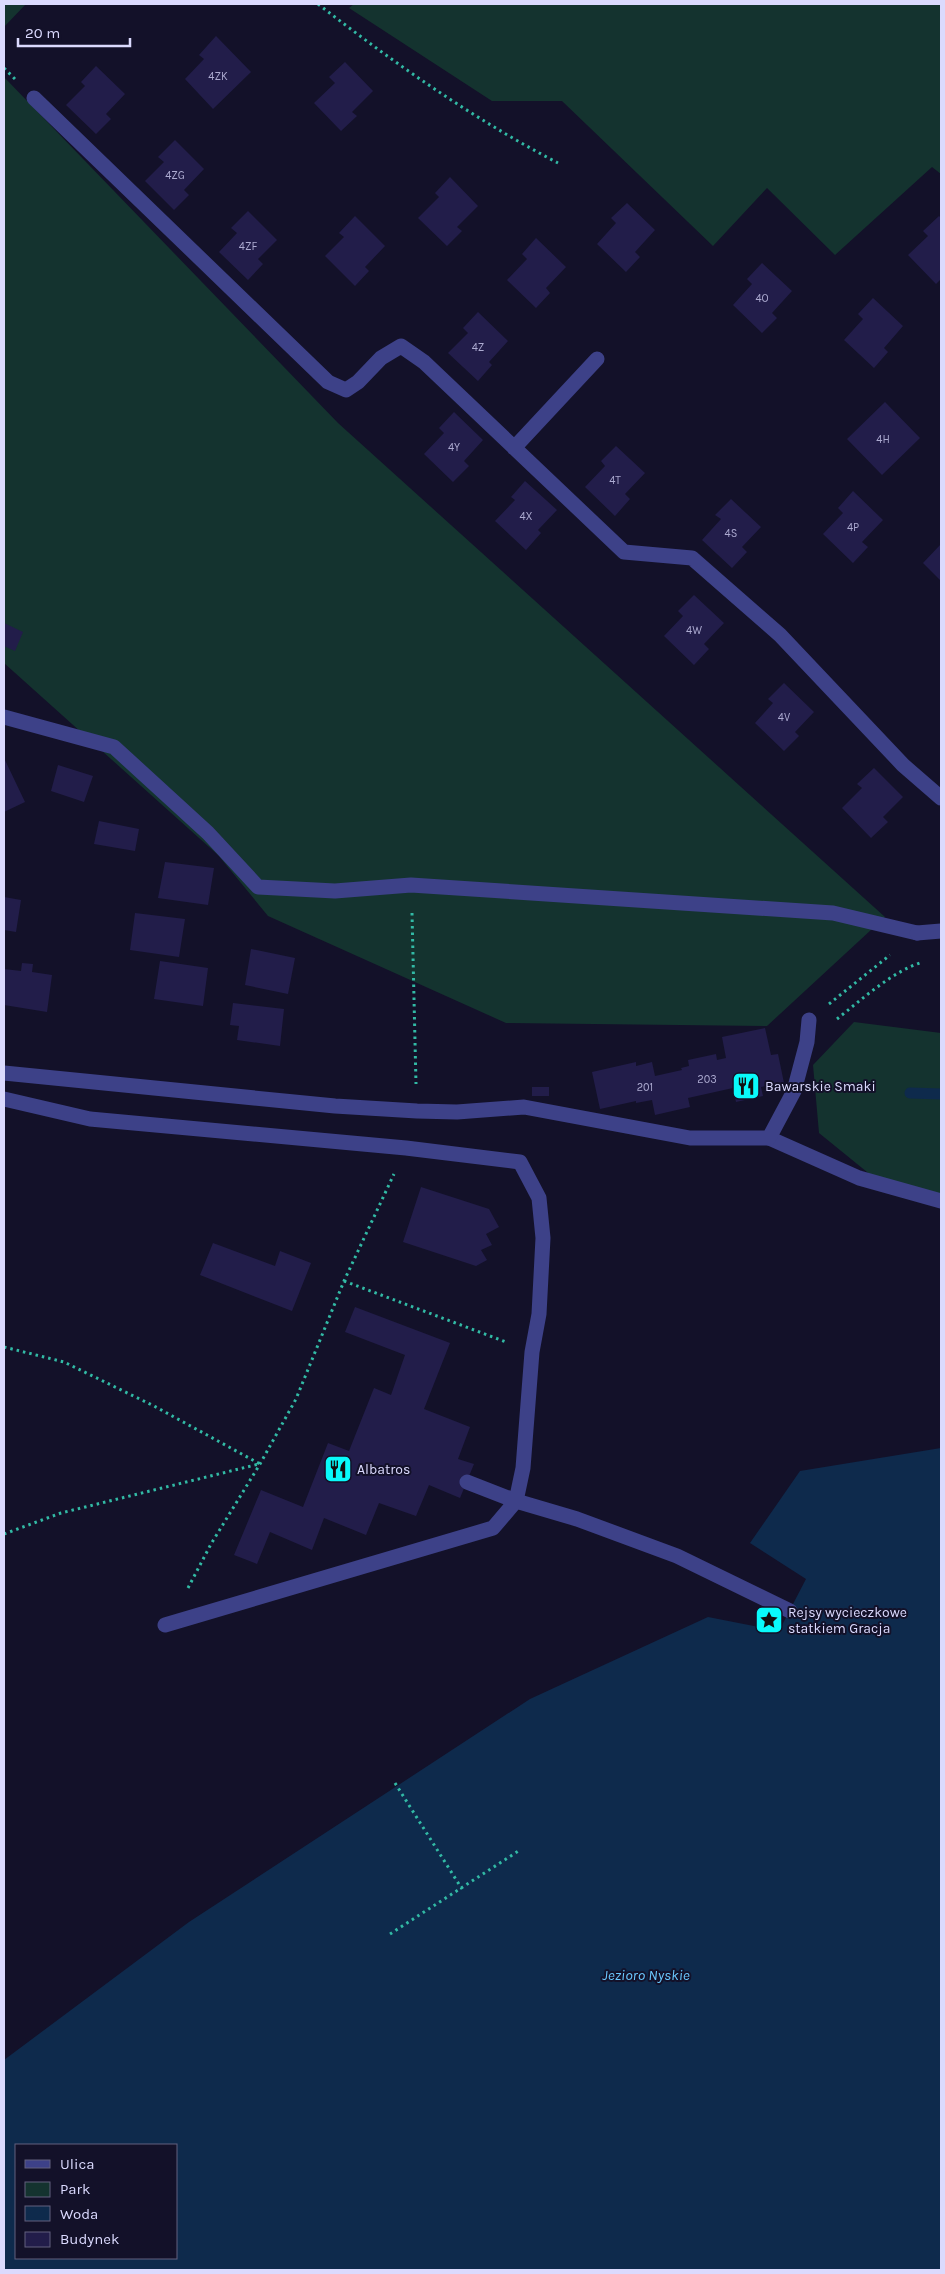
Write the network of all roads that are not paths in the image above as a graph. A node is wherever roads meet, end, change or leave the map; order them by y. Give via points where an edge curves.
1 (34, 98) dead end
2 (597, 359) dead end
3 (514, 448) junction
4 (4, 717) edge
5 (941, 798) edge
6 (941, 931) edge
7 (809, 1020) road end
8 (4, 1073) edge
9 (4, 1100) edge
10 (769, 1138) junction
11 (941, 1201) edge
12 (467, 1482) dead end
13 (516, 1501) junction
14 (790, 1611) dead end
15 (164, 1625) dead end

1 - 3 street via 328,382 346,390 381,358 401,346 424,362
2 - 3 street
3 - 5 street via 624,552 692,558 780,635 903,766
4 - 6 street via 114,747 208,833 258,887 335,891 411,885 834,913 917,933
7 - 10 street via 807,1042 794,1091
8 - 10 street via 335,1106 457,1112 524,1107 690,1138
9 - 13 street via 90,1119 406,1148 520,1162 539,1198 543,1238 524,1468
10 - 11 street via 859,1178
12 - 13 street
13 - 14 street via 577,1519 677,1556
13 - 15 street via 493,1528

